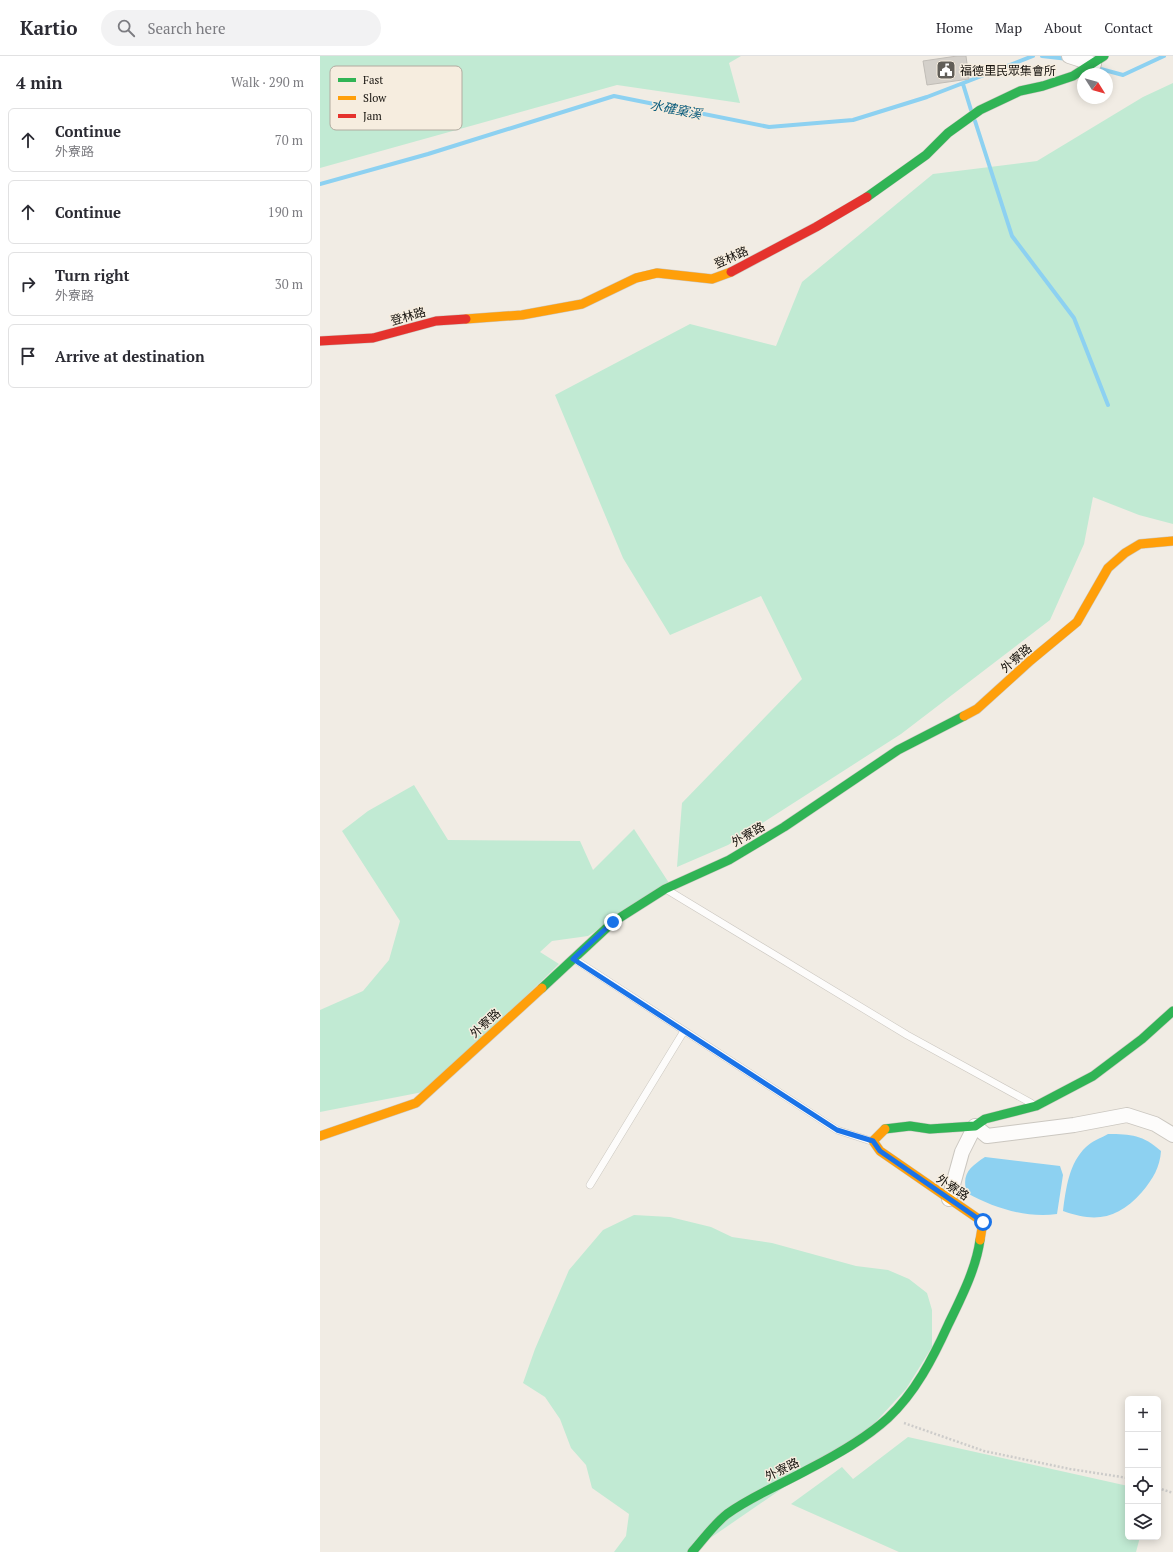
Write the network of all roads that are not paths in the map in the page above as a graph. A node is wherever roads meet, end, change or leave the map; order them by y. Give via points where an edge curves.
1 (1068, 56) edge
2 (1099, 60) edge
3 (320, 341) edge
4 (1173, 541) edge
5 (665, 889) junction
6 (573, 959) junction
7 (1173, 1011) edge
8 (684, 1031) junction
9 (1036, 1106) junction
10 (975, 1126) junction
11 (1173, 1135) edge
12 (320, 1136) edge
13 (873, 1141) junction
14 (590, 1185) dead end
15 (949, 1199) junction
16 (692, 1552) edge

1 - 2 street
2 - 3 street, 登林路 via 1074,76 1020,91 980,110 876,192 816,228 737,270 712,279 657,273 636,278 582,304 549,311 436,321 373,338
4 - 5 street, 外寮路 via 1140,544 1125,553 1108,568 1077,622 977,709 898,750 784,827 728,860
5 - 6 street, 外寮路 via 613,922
5 - 9 lane via 907,1035
6 - 8 lane
6 - 12 street, 外寮路 via 416,1103
7 - 9 street via 1142,1039 1093,1076
8 - 13 lane via 837,1130
8 - 14 lane
9 - 10 street via 985,1119
10 - 11 street via 987,1136 1074,1125 1127,1115 1155,1124
10 - 13 street via 886,1128
10 - 15 street via 962,1152
13 - 15 street, 外寮路 via 880,1151
15 - 16 street, 外寮路 via 983,1222 979,1250 961,1298 917,1384 889,1417 867,1434 726,1515

